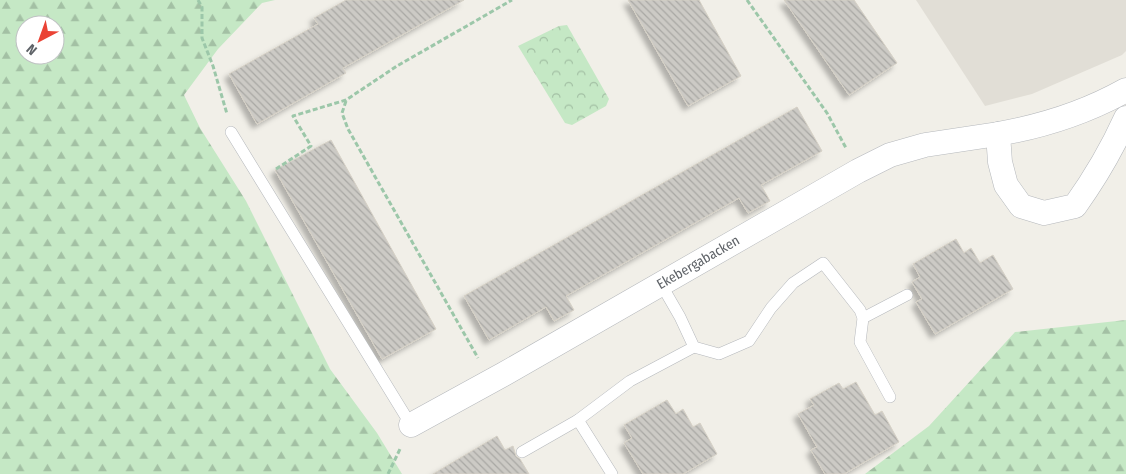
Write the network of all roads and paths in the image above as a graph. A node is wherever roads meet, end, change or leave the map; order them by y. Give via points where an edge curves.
1 (198, 0) edge
2 (512, 0) edge
3 (747, 0) edge
4 (1126, 90) edge
5 (346, 100) junction
6 (1126, 118) edge
7 (231, 132) joint
8 (998, 134) junction
9 (858, 171) junction
10 (260, 178) junction
11 (661, 284) junction
12 (907, 295) dead end
13 (863, 318) junction
14 (694, 348) junction
15 (504, 374) junction
16 (890, 397) dead end
17 (578, 420) junction
18 (411, 425) joint
19 (522, 452) dead end
20 (612, 474) edge

1 - 7 path via 202,6 202,38 225,104
2 - 5 path via 397,66
3 - 9 path via 827,113
4 - 8 street, Ekebergabacken via 1085,111 1034,128
5 - 10 path via 293,116 311,146
5 - 15 path via 342,113 348,129 476,356 490,368
6 - 8 street via 1092,184 1075,206 1044,213 1022,206 1006,185
7 - 10 lane
8 - 9 street, Ekebergabacken via 925,145 890,155
9 - 11 street, Ekebergabacken
10 - 18 lane
11 - 14 lane
11 - 15 street, Ekebergabacken
12 - 13 lane
13 - 14 lane via 823,263 792,283 749,340 719,354
13 - 16 lane via 860,342
14 - 17 lane via 630,381
15 - 18 street, Ekebergabacken
17 - 19 lane
17 - 20 lane

